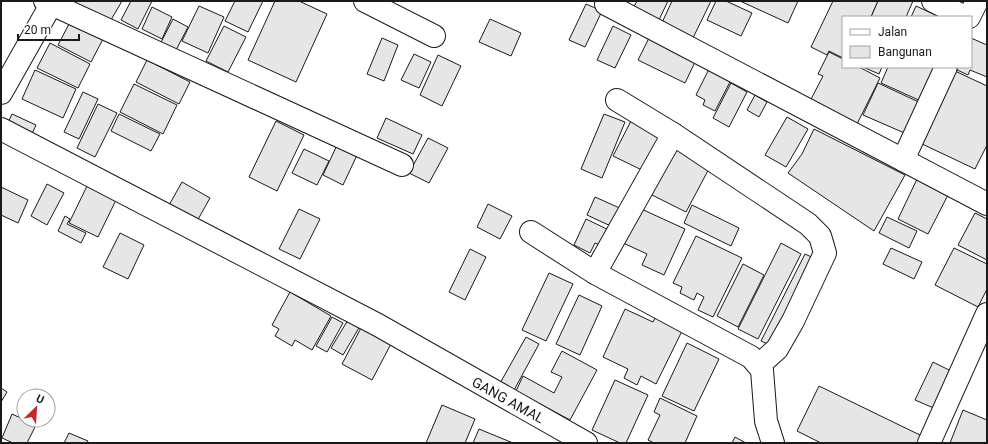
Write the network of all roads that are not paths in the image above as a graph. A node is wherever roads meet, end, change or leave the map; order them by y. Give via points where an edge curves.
1 (365, 1) edge
2 (933, 1) edge
3 (977, 1) edge
4 (50, 2) edge
5 (606, 4) dead end
6 (963, 16) edge
7 (970, 16) edge
8 (434, 36) dead end
9 (946, 68) edge
10 (1, 93) edge
11 (617, 100) dead end
12 (1, 129) edge
13 (673, 134) junction
14 (902, 160) junction
15 (402, 165) dead end
16 (987, 204) edge
17 (531, 232) dead end
18 (595, 273) junction
19 (984, 328) edge
20 (759, 365) junction
21 (586, 443) edge
22 (773, 443) edge
23 (929, 443) edge

1 - 8 street
2 - 6 street
3 - 7 street
4 - 10 street
4 - 15 street
5 - 14 street
9 - 14 street
11 - 13 street
12 - 21 street, GANG AMAL via 378,325
13 - 18 street
13 - 20 street via 808,224 820,236 825,253 793,321 777,349
14 - 16 street
17 - 18 street
18 - 20 street via 751,356
19 - 23 street
20 - 22 street via 762,370 766,422

